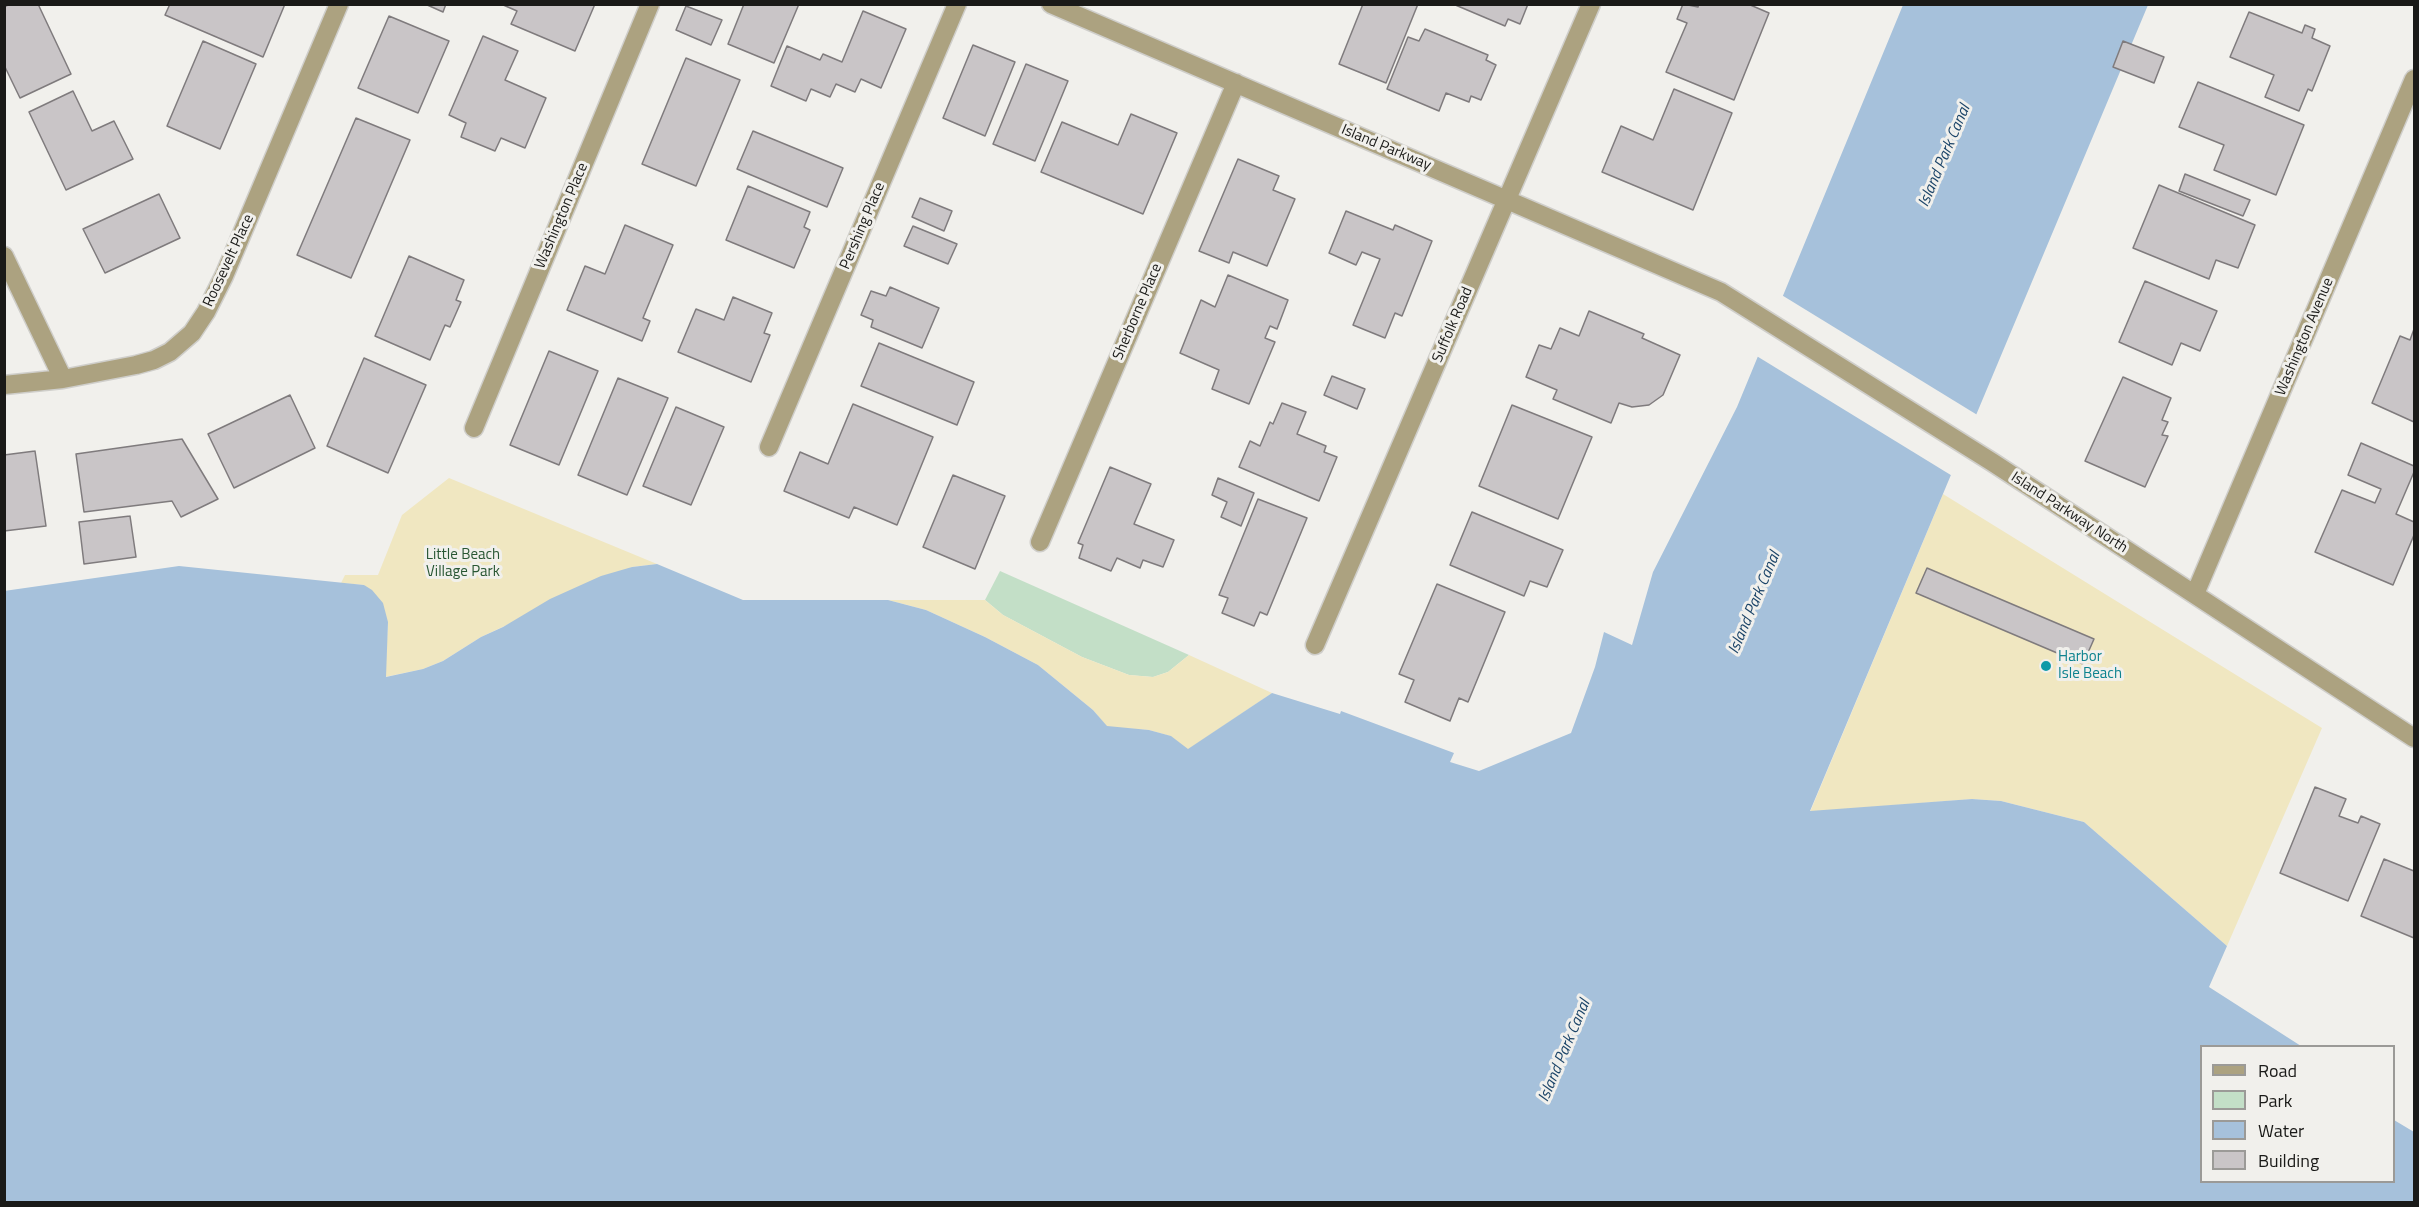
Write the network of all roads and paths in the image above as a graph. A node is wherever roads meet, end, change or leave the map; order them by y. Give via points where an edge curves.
1 (339, 4) edge
2 (650, 4) edge
3 (957, 4) edge
4 (1051, 4) edge
5 (1591, 4) edge
6 (2415, 79) edge
7 (1236, 83) junction
8 (1507, 200) junction
9 (4, 256) edge
10 (1721, 292) joint
11 (63, 379) junction
12 (4, 385) edge
13 (474, 428) dead end
14 (769, 447) dead end
15 (1040, 542) dead end
16 (2195, 594) junction
17 (1315, 645) dead end
18 (2415, 738) edge

1 - 11 street, Roosevelt Place via 228,267 192,333 154,360
2 - 13 street, Washington Place
3 - 14 street, Pershing Place
4 - 7 street, Island Parkway
5 - 8 street, Suffolk Road
6 - 16 street, Washington Avenue
7 - 8 street, Island Parkway
7 - 15 street, Sherborne Place
8 - 10 street, Island Parkway
8 - 17 street, Suffolk Road
9 - 11 street
10 - 16 street, Island Parkway North
11 - 12 street, Roosevelt Place
16 - 18 street, Island Parkway North

